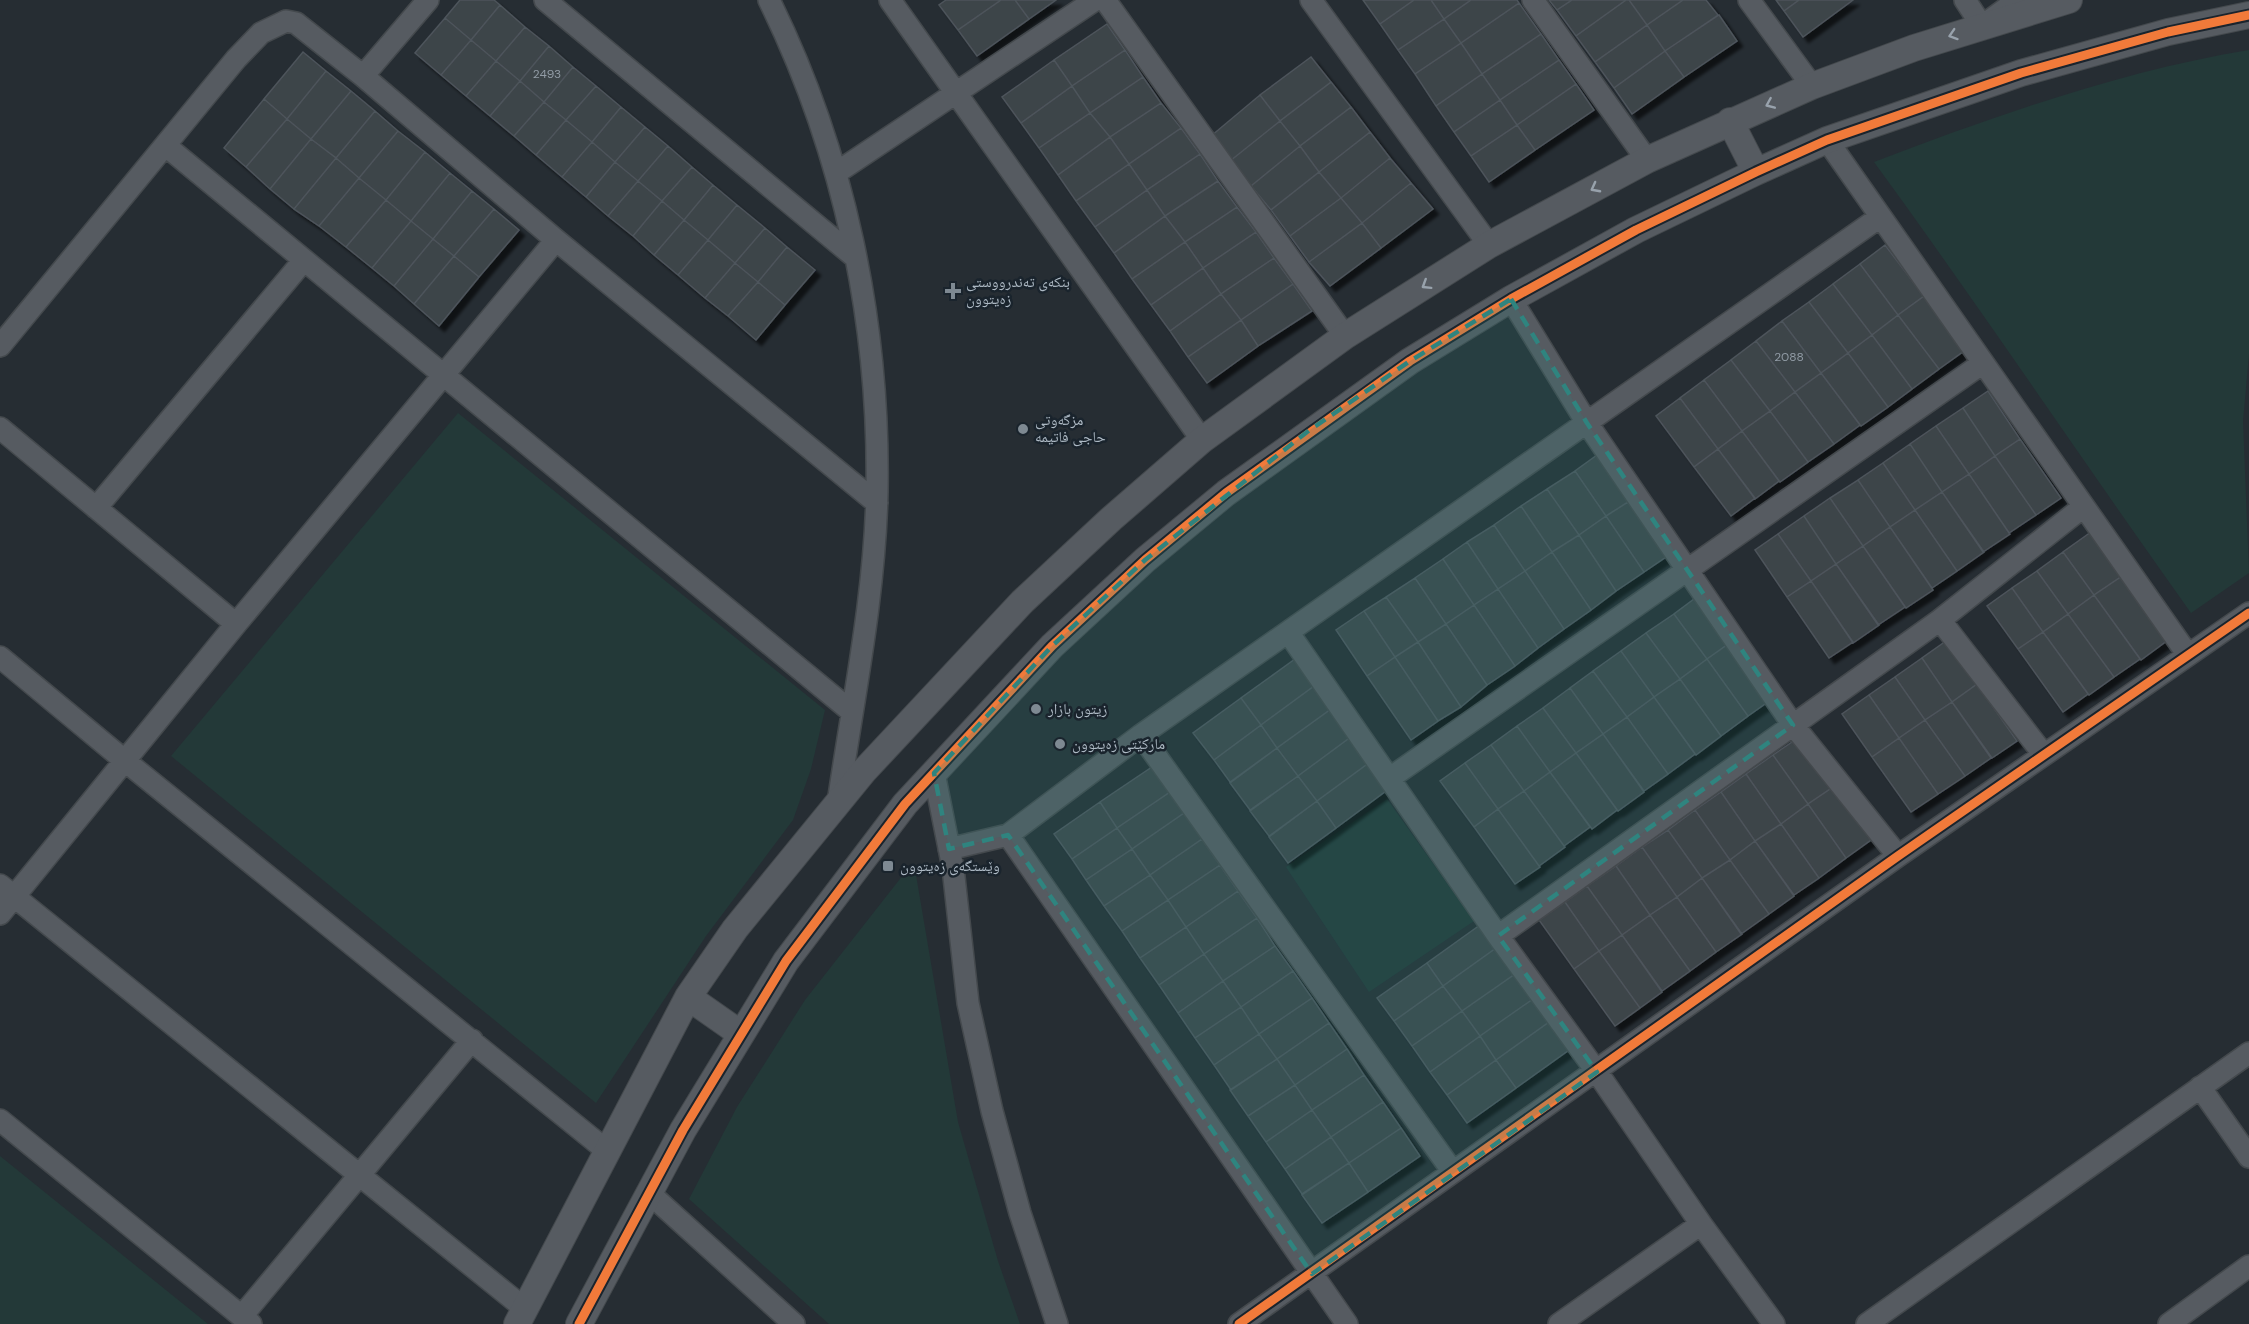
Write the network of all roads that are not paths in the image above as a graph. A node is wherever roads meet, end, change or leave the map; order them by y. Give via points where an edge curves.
1 (428, 0) edge
2 (545, 0) edge
3 (769, 0) edge
4 (890, 0) edge
5 (1095, 0) edge
6 (1106, 0) edge
7 (1311, 0) edge
8 (1533, 0) edge
9 (1749, 0) edge
10 (1965, 0) edge
11 (2018, 0) edge
12 (2069, 0) edge
13 (2249, 15) edge
14 (1982, 26) junction
15 (363, 76) junction
16 (1812, 86) junction
17 (957, 93) junction
18 (1730, 122) junction
19 (1827, 140) junction
20 (166, 146) junction
21 (1647, 160) junction
22 (1756, 172) junction
23 (836, 173) junction
24 (1880, 217) junction
25 (556, 240) junction
26 (1489, 245) junction
27 (856, 258) junction
28 (304, 260) junction
29 (1511, 299) junction
30 (1345, 336) junction
31 (0, 346) edge
32 (1983, 363) junction
33 (444, 375) junction
34 (1587, 423) junction
35 (0, 428) edge
36 (1202, 440) junction
37 (876, 503) junction
38 (2083, 507) junction
39 (96, 508) junction
40 (1688, 570) junction
41 (2249, 613) edge
42 (1940, 620) junction
43 (236, 624) junction
44 (1288, 632) junction
45 (2188, 655) junction
46 (0, 657) edge
47 (852, 711) junction
48 (1792, 725) junction
49 (1141, 735) junction
50 (2044, 755) junction
51 (124, 760) junction
52 (934, 773) junction
53 (1389, 778) junction
54 (838, 803) junction
55 (1008, 835) junction
56 (949, 849) junction
57 (1898, 856) junction
58 (7, 891) edge
59 (0, 914) edge
60 (1498, 936) junction
61 (688, 997) junction
62 (741, 1034) junction
63 (472, 1040) junction
64 (2249, 1053) edge
65 (1597, 1072) junction
66 (2200, 1087) junction
67 (0, 1120) edge
68 (606, 1150) junction
69 (2249, 1157) edge
70 (1453, 1172) junction
71 (358, 1175) junction
72 (648, 1192) junction
73 (1701, 1224) junction
74 (2249, 1266) edge
75 (1312, 1274) junction
76 (520, 1316) edge
77 (247, 1320) edge
78 (579, 1324) edge
79 (794, 1324) edge
80 (1057, 1324) edge
81 (1239, 1324) edge
82 (1347, 1324) edge
83 (1559, 1324) edge
84 (1774, 1324) edge
85 (1867, 1324) edge
86 (2169, 1324) edge

1 - 15 street
2 - 27 street
3 - 23 street via 788,37
4 - 17 street
5 - 17 street
6 - 30 street
7 - 26 street
8 - 21 street
9 - 16 street
10 - 14 street
11 - 14 street
12 - 14 street
13 - 19 street via 2168,32 2021,73
14 -> 16 street
15 - 20 street via 296,23 277,23 261,33 236,59
15 - 25 street
16 -> 18 street
17 - 23 street
17 - 36 street
18 - 21 street
18 - 22 street
19 - 22 street
19 - 24 street
20 - 28 street
20 - 31 street
21 -> 26 street
22 - 29 street via 1636,230
23 - 27 street
24 - 32 street
24 - 34 street
25 - 33 street
25 - 37 street
26 -> 30 street
27 - 37 street via 868,325
28 - 33 street
28 - 39 street
29 - 34 street
29 - 52 street via 1410,361 1226,493 1145,560 1052,646
30 - 36 street
32 - 38 street
32 - 40 street
33 - 43 street
33 - 47 street
34 - 40 street
34 - 44 street
35 - 39 street
36 - 54 street via 1022,602
37 - 47 street
38 - 42 street
38 - 45 street
39 - 43 street
40 - 48 street
40 - 53 street
41 - 45 street
42 - 48 street
42 - 50 street
43 - 51 street
44 - 49 street
44 - 53 street
45 - 50 street
46 - 51 street
47 - 54 street
48 - 57 street
48 - 60 street
49 - 55 street
49 - 70 street
50 - 57 street
51 - 58 street
51 - 63 street
52 - 56 street
52 - 62 street via 905,804 786,961
53 - 60 street
54 - 61 street via 735,929
55 - 56 street
55 - 75 street
56 - 80 street via 968,1003 992,1111
57 - 65 street
58 - 59 street
58 - 71 street
60 - 65 street
61 - 62 street
61 - 68 street
62 - 72 street
63 - 68 street
63 - 71 street
64 - 66 street
65 - 70 street
65 - 73 street
66 - 69 street
66 - 85 street
67 - 77 street
68 - 76 street
70 - 75 street
71 - 76 street
71 - 77 street
72 - 78 street
72 - 79 street
73 - 83 street
73 - 84 street
74 - 86 street
75 - 81 street
75 - 82 street

